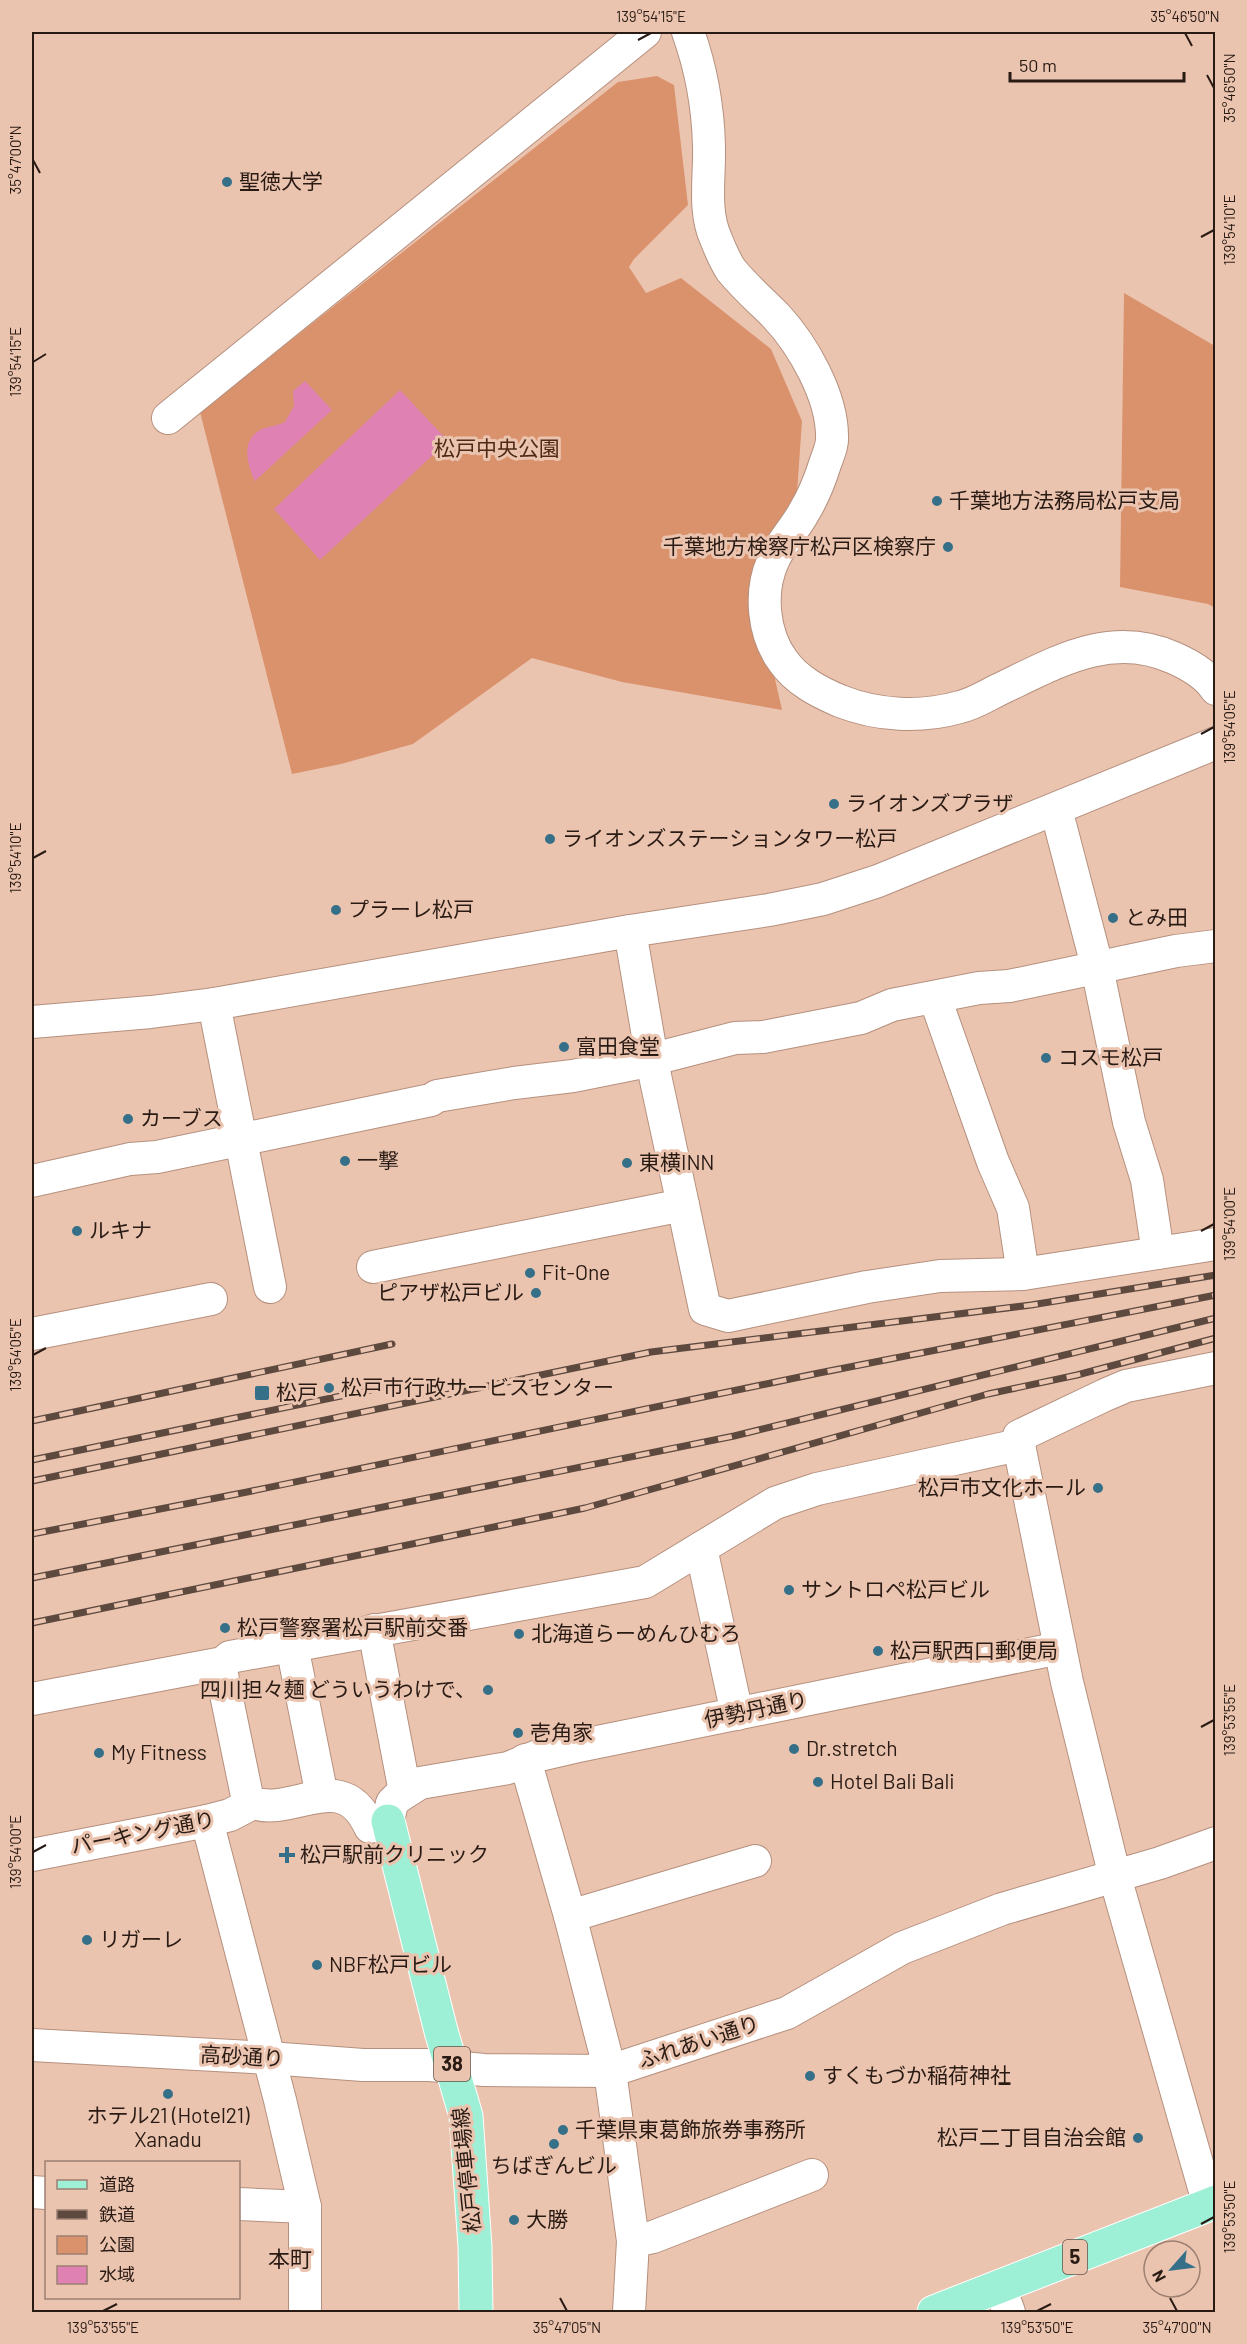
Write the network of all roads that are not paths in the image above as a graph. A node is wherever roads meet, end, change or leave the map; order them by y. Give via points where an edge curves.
1 (645, 32) edge
2 (688, 32) edge
3 (168, 418) dead end
4 (1215, 689) edge
5 (1215, 743) edge
6 (1056, 808) junction
7 (630, 931) junction
8 (1215, 946) edge
9 (1096, 968) junction
10 (935, 998) junction
11 (214, 1004) junction
12 (32, 1022) edge
13 (652, 1058) junction
14 (240, 1140) junction
15 (32, 1181) edge
16 (683, 1206) junction
17 (1215, 1244) edge
18 (1158, 1252) junction
19 (373, 1267) dead end
20 (1023, 1274) junction
21 (270, 1287) dead end
22 (211, 1299) dead end
23 (32, 1334) edge
24 (1215, 1368) edge
25 (1019, 1445) junction
26 (701, 1548) junction
27 (383, 1628) junction
28 (292, 1646) junction
29 (1060, 1648) junction
30 (222, 1663) junction
31 (32, 1699) edge
32 (737, 1714) junction
33 (525, 1760) junction
34 (405, 1792) junction
35 (322, 1796) junction
36 (253, 1803) junction
37 (207, 1821) junction
38 (379, 1824) junction
39 (1215, 1843) edge
40 (32, 1855) edge
41 (755, 1861) dead end
42 (1115, 1877) junction
43 (570, 1916) junction
44 (32, 2045) edge
45 (269, 2058) junction
46 (441, 2066) junction
47 (610, 2071) junction
48 (812, 2175) dead end
49 (240, 2204) edge
50 (1212, 2204) edge
51 (305, 2207) junction
52 (633, 2241) junction
53 (1004, 2300) edge
54 (305, 2313) edge
55 (459, 2313) edge
56 (476, 2313) edge
57 (629, 2313) edge
58 (934, 2313) edge

1 - 3 street
2 - 4 street via 703,91 710,144 709,220 729,267 791,335 822,389 830,412 833,439 822,474 804,513 785,536 771,563 764,610 782,661 801,680 824,694 887,714 961,707 1069,657 1133,646 1155,650 1192,666
5 - 6 street
6 - 7 street via 878,881 823,899
6 - 9 street
7 - 11 street
7 - 13 street
8 - 9 street
9 - 10 street
9 - 18 street via 1129,1122 1147,1180
10 - 13 street via 892,1005 861,1018 735,1038
10 - 20 street via 1013,1208
11 - 12 street
11 - 14 street
13 - 14 street via 573,1076 437,1096
13 - 16 street
14 - 15 street
14 - 21 street
16 - 19 street
16 - 20 street via 705,1309 728,1316 940,1276
17 - 18 street
18 - 20 street
22 - 23 street
24 - 25 street via 1126,1386 1019,1437
25 - 26 street via 817,1489 775,1503
25 - 29 street
26 - 27 street via 645,1582
26 - 32 street
27 - 28 street
27 - 34 street
28 - 30 street via 230,1657
28 - 35 street
29 - 32 street, 伊勢丹通り
29 - 42 street
30 - 31 street
30 - 36 street via 247,1796
32 - 33 street, 伊勢丹通り
33 - 34 street, 伊勢丹通り via 508,1768 420,1783
33 - 43 street
34 - 38 street via 392,1803
35 - 36 street via 268,1805
35 - 38 street via 354,1802
36 - 37 street, パーキング通り via 231,1815
37 - 40 street, パーキング通り
37 - 45 street
38 - 46 main road, 松戸停車場線 / 38 via 391,1837 441,2031
39 - 42 street, ふれあい通り
41 - 43 street
42 - 47 street, ふれあい通り via 1002,1910 902,1948 787,2013
42 - 50 street
43 - 47 street
44 - 45 street, 高砂通り
45 - 46 street, 高砂通り
45 - 51 street
46 - 47 street, ふれあい通り
46 - 55 main road, 松戸停車場線 / 38 via 440,2100 452,2163 459,2246
46 - 56 main road, 松戸停車場線 / 38 via 466,2116
47 - 52 street
48 - 52 street via 653,2237
49 - 51 street
50 - 53 main road, 5
51 - 54 street
52 - 57 street
53 - 58 main road, 5

